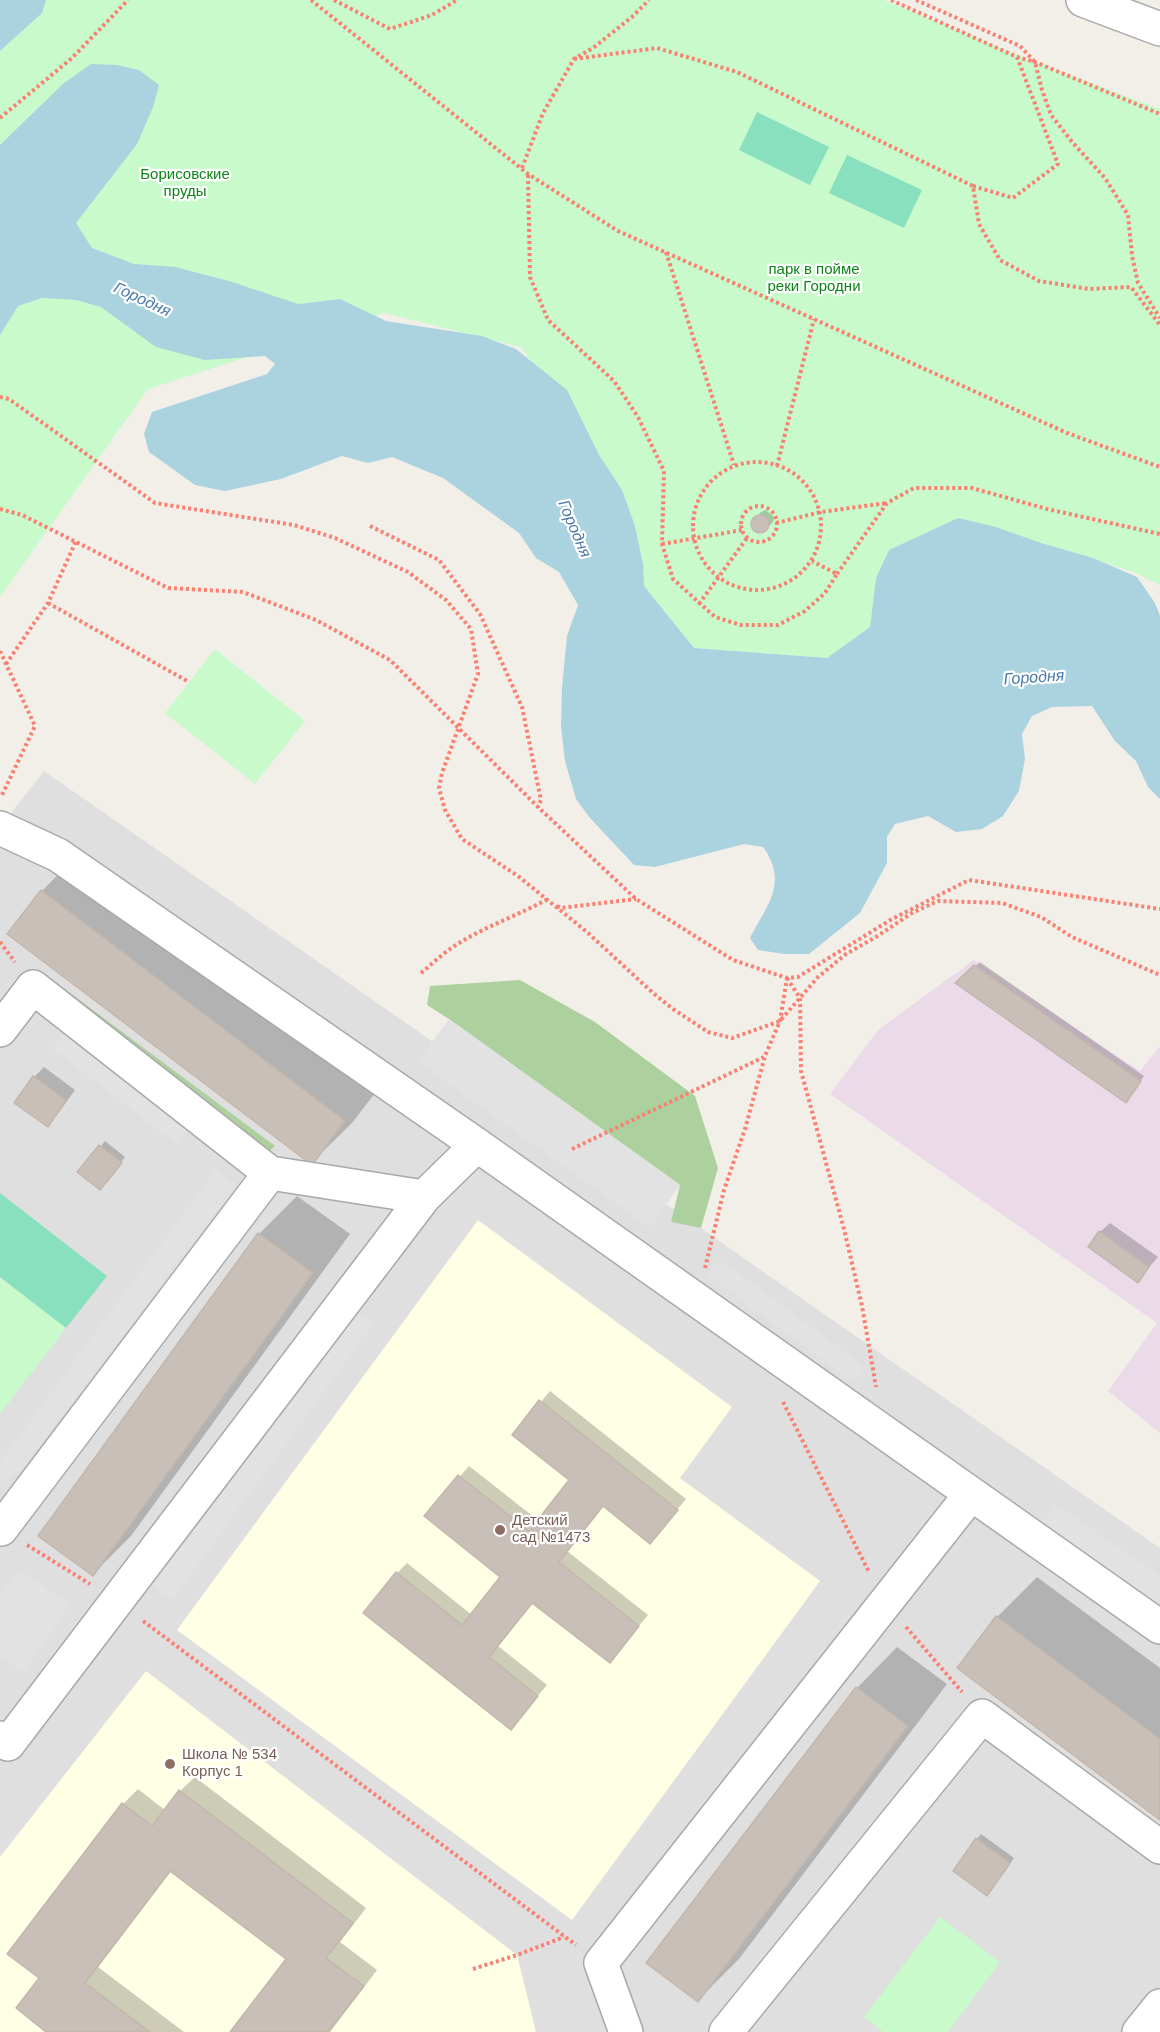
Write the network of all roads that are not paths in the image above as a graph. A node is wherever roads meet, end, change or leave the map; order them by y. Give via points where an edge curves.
1 (1083, 0) edge
2 (1160, 29) edge
3 (0, 828) edge
4 (0, 1030) edge
5 (477, 1145) junction
6 (270, 1173) junction
7 (424, 1197) junction
8 (971, 1494) junction
9 (1, 1528) edge
10 (1160, 1627) edge
11 (3, 1746) edge
12 (1160, 1847) edge
13 (1160, 2006) edge
14 (626, 2032) edge
15 (726, 2032) edge
16 (1139, 2032) edge

1 - 2 street
3 - 5 street via 58,855
4 - 6 street via 33,987
5 - 7 street
5 - 8 street
6 - 7 street
6 - 9 street
7 - 11 street
8 - 10 street
8 - 14 street via 601,1963
12 - 15 street via 982,1716
13 - 16 street

